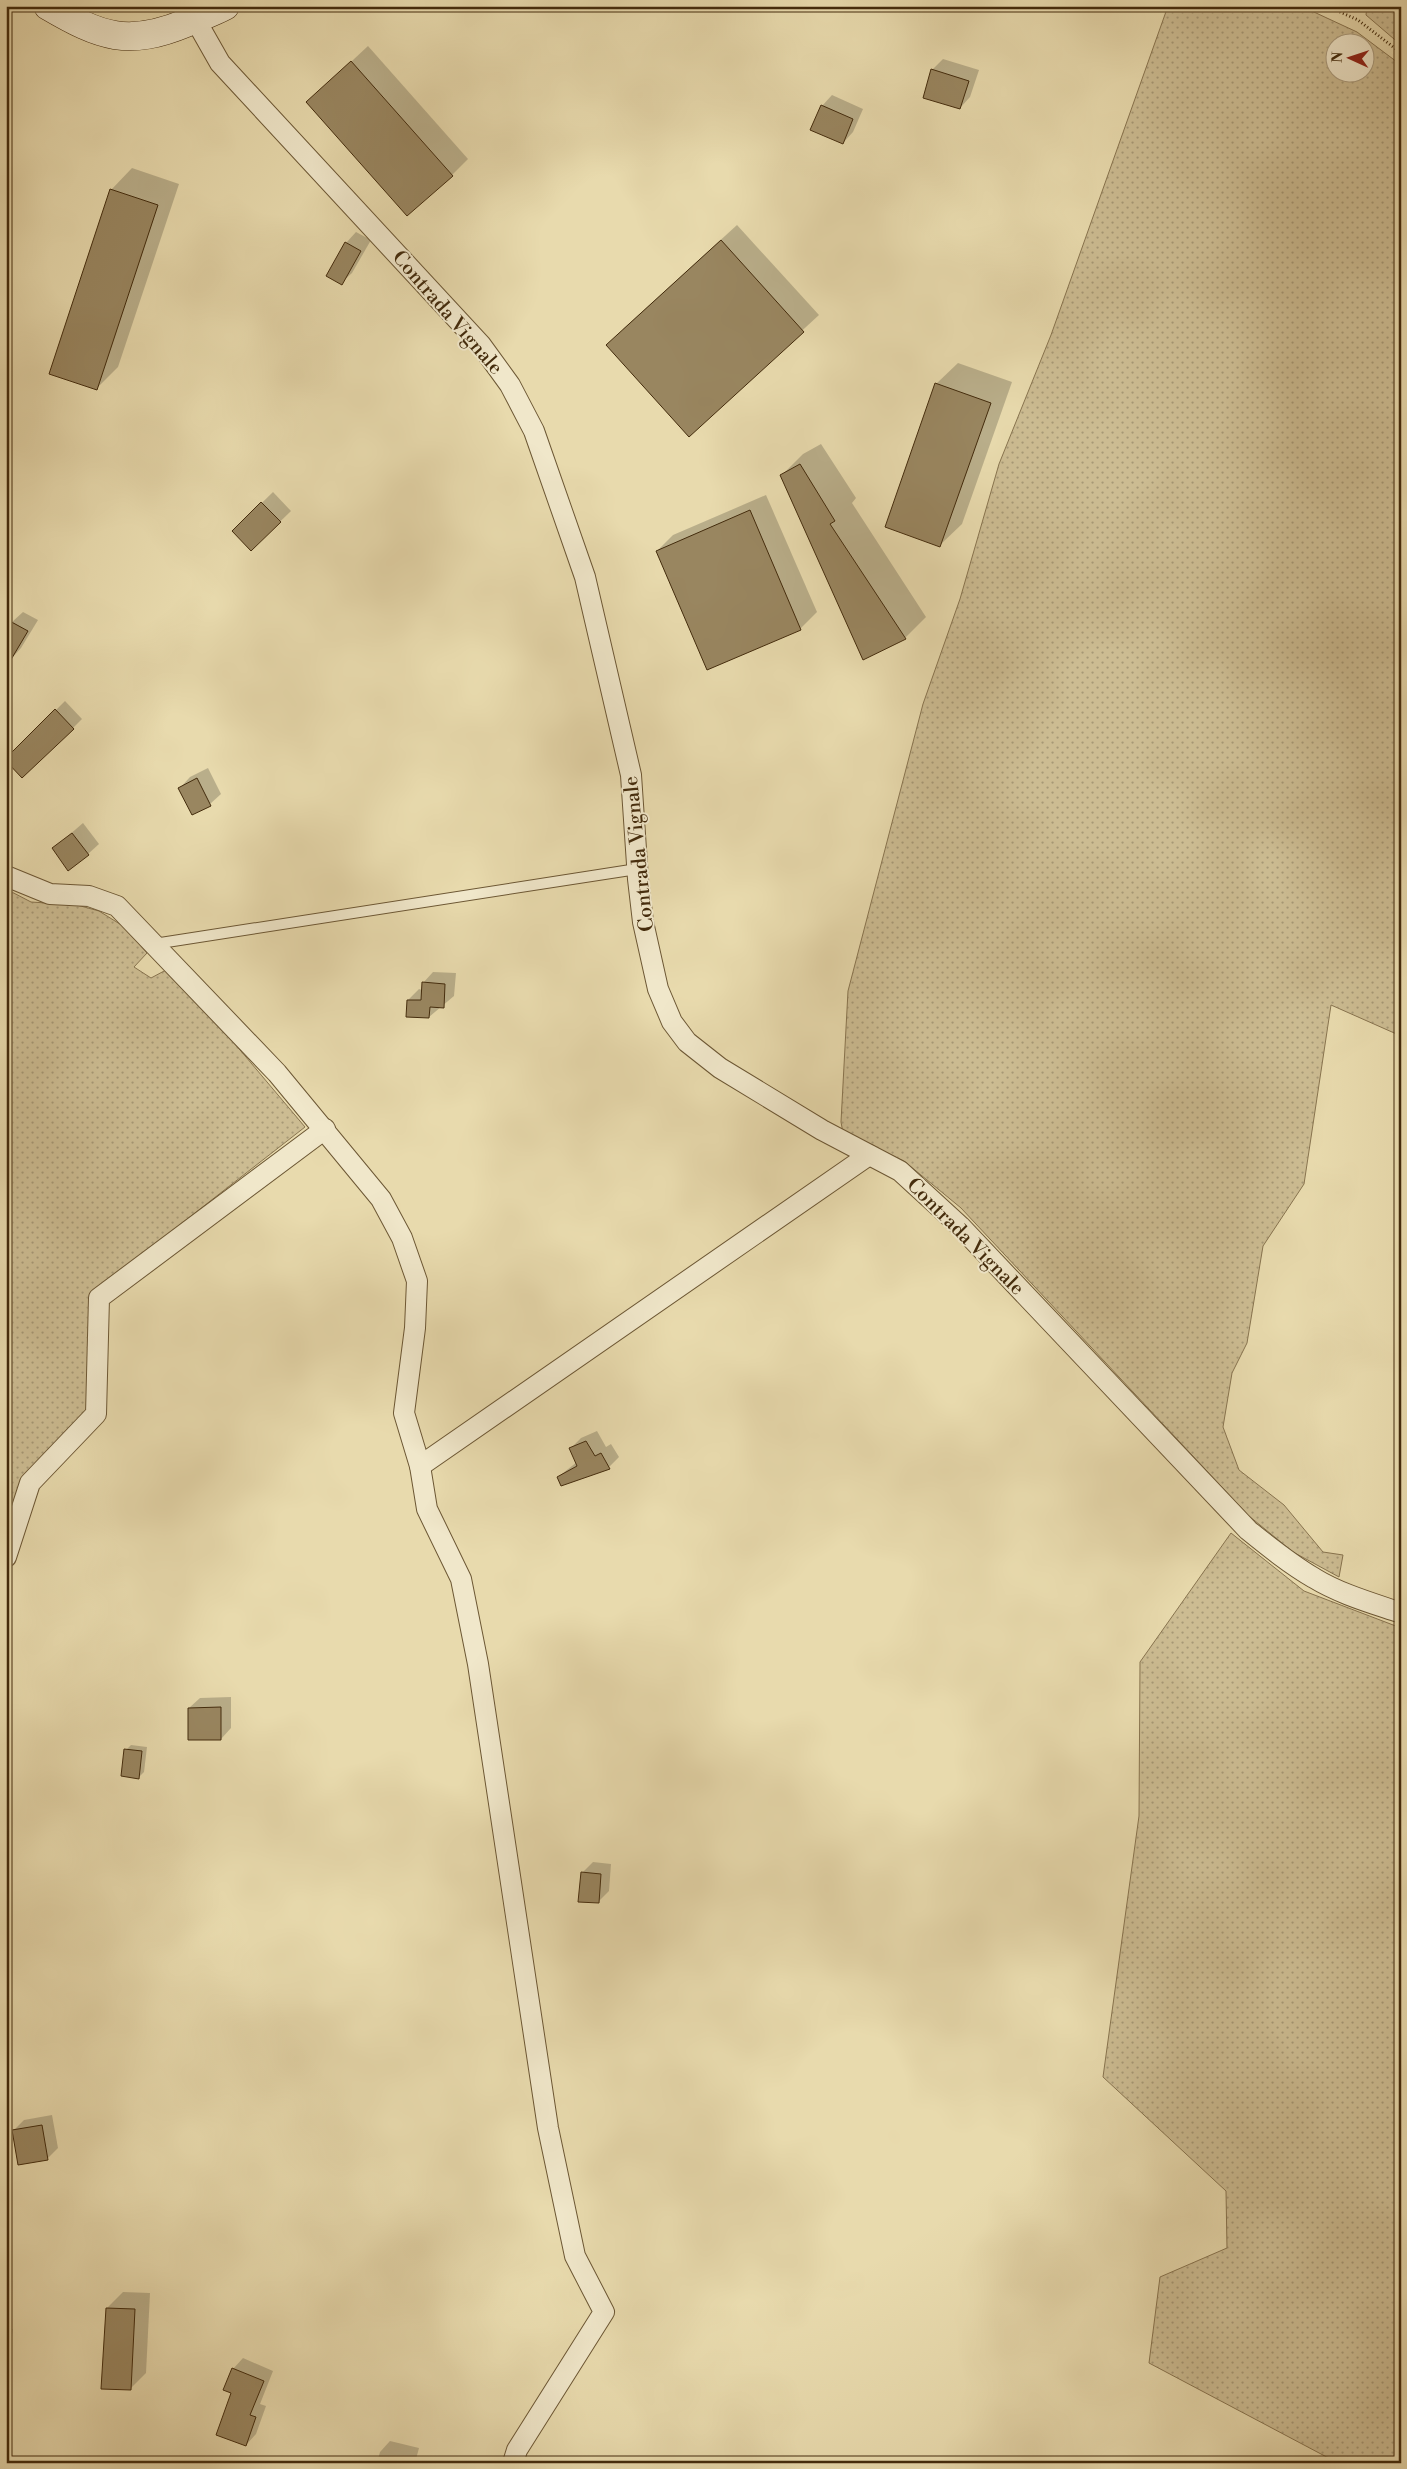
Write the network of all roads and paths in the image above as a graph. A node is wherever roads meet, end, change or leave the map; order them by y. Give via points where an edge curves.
1 (48, 6) edge
2 (225, 6) edge
3 (1327, 6) edge
4 (195, 19) junction
5 (1401, 53) edge
6 (637, 869) junction
7 (6, 876) edge
8 (154, 944) junction
9 (324, 1129) junction
10 (869, 1155) junction
11 (420, 1466) junction
12 (6, 1557) edge
13 (1401, 1613) edge
14 (513, 2463) edge

1 - 4 main road via 94,30 120,37 161,33
2 - 4 main road
3 - 5 path via 1358,20
4 - 6 street, Contrada Vignale via 220,63 481,345 510,385 534,431 585,577 631,775
6 - 8 lane
6 - 10 street, Contrada Vignale via 643,922 658,989 672,1022 687,1042 720,1068
7 - 8 street via 50,894 89,896 117,906
8 - 9 street via 277,1073
9 - 11 street via 380,1199 402,1238 416,1280 416,1328 404,1413
9 - 12 street via 99,1298 96,1414 30,1482
10 - 11 street
10 - 13 street, Contrada Vignale via 900,1171 960,1226 1256,1536 1278,1555 1315,1579
11 - 14 street via 427,1509 461,1579 478,1664 548,2128 576,2256 604,2312 517,2450

